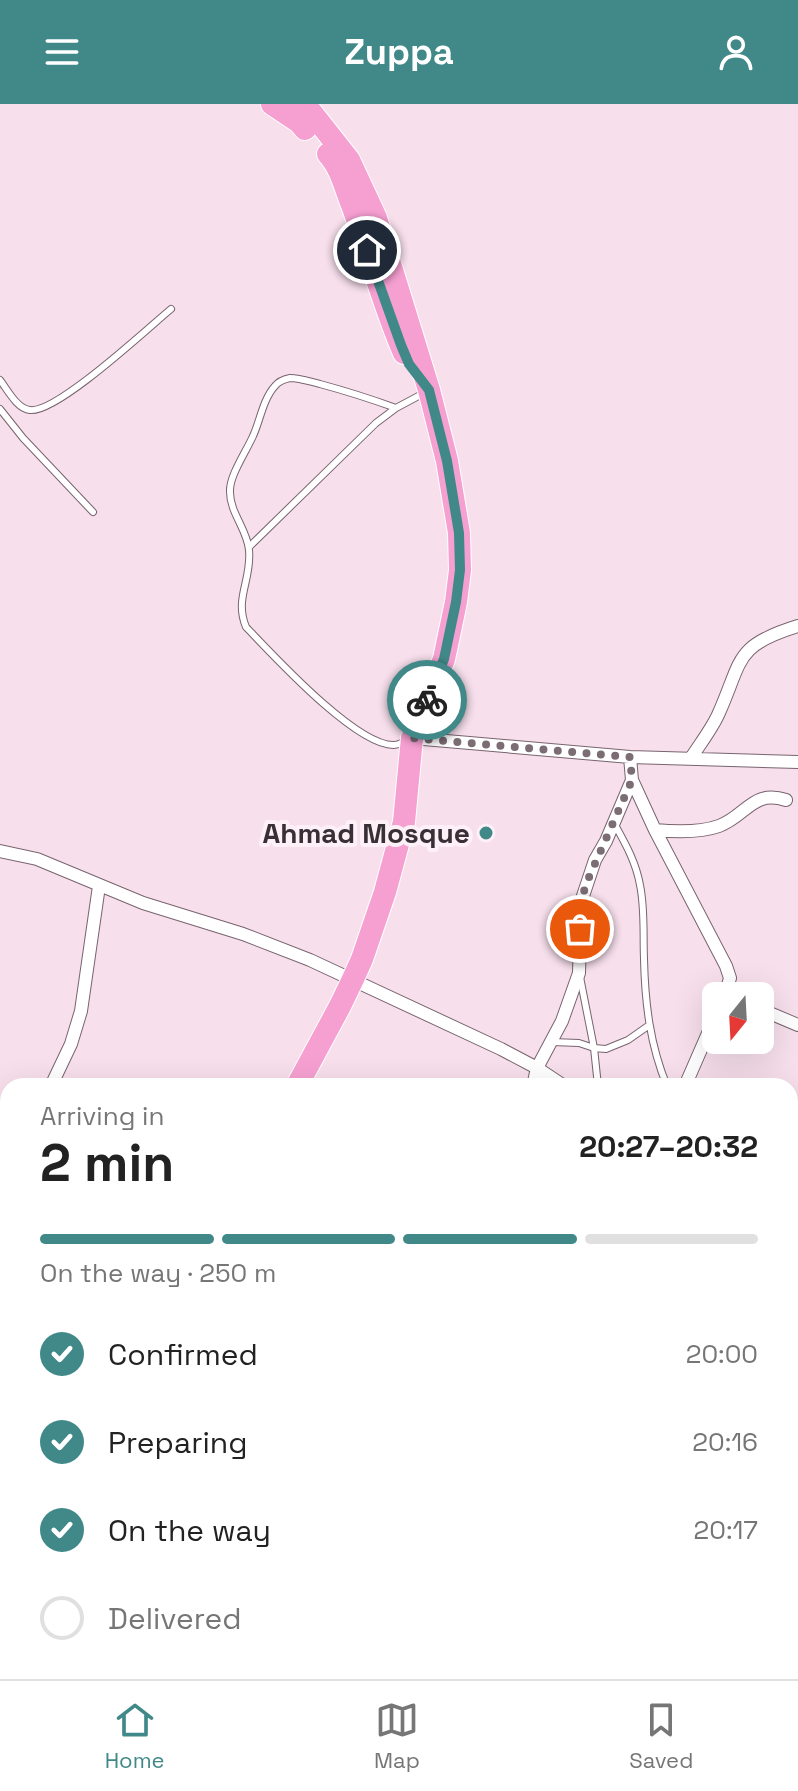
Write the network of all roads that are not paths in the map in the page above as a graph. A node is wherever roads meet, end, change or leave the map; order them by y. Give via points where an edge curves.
1 (272, 104) edge
2 (298, 104) edge
3 (171, 309) dead end
4 (0, 380) edge
5 (429, 390) junction
6 (396, 408) junction
7 (0, 409) edge
8 (93, 512) dead end
9 (249, 547) junction
10 (798, 626) edge
11 (412, 738) junction
12 (630, 757) junction
13 (691, 758) junction
14 (798, 762) edge
15 (632, 780) junction
16 (786, 800) dead end
17 (613, 821) junction
18 (655, 830) junction
19 (0, 851) edge
20 (99, 886) junction
21 (579, 973) junction
22 (353, 979) junction
23 (730, 982) edge
24 (774, 1015) edge
25 (798, 1025) edge
26 (648, 1026) junction
27 (552, 1042) junction
28 (702, 1047) edge
29 (594, 1048) junction
30 (537, 1068) junction
31 (55, 1078) edge
32 (303, 1078) edge
33 (535, 1078) edge
34 (552, 1078) edge
35 (597, 1078) edge
36 (664, 1078) edge
37 (688, 1078) edge

1 - 5 highway via 299,122 336,162 401,345
2 - 5 highway via 331,135 362,185
3 - 4 lane via 43,408 21,406
5 - 6 lane
5 - 11 highway via 447,461 460,570 444,659
6 - 9 lane
6 - 9 lane via 303,380 277,383 230,484 232,508
7 - 8 lane
9 - 11 lane via 240,613 246,627 358,730 397,746
10 - 13 street via 755,643 743,655 717,718
11 - 12 street
11 - 22 highway via 404,822
12 - 13 street
12 - 15 street
13 - 14 street
15 - 17 street
15 - 18 street
16 - 18 street via 763,797 714,828
17 - 21 street via 581,902
17 - 26 lane via 640,884
18 - 23 street
19 - 20 street via 37,859
20 - 22 street via 256,939
20 - 31 street via 81,1011
21 - 27 street
21 - 29 lane
22 - 30 street
22 - 32 highway
24 - 25 street
26 - 29 lane via 613,1048
26 - 36 lane
27 - 29 lane
27 - 30 street
28 - 37 street
29 - 35 lane
30 - 33 street
30 - 34 street

